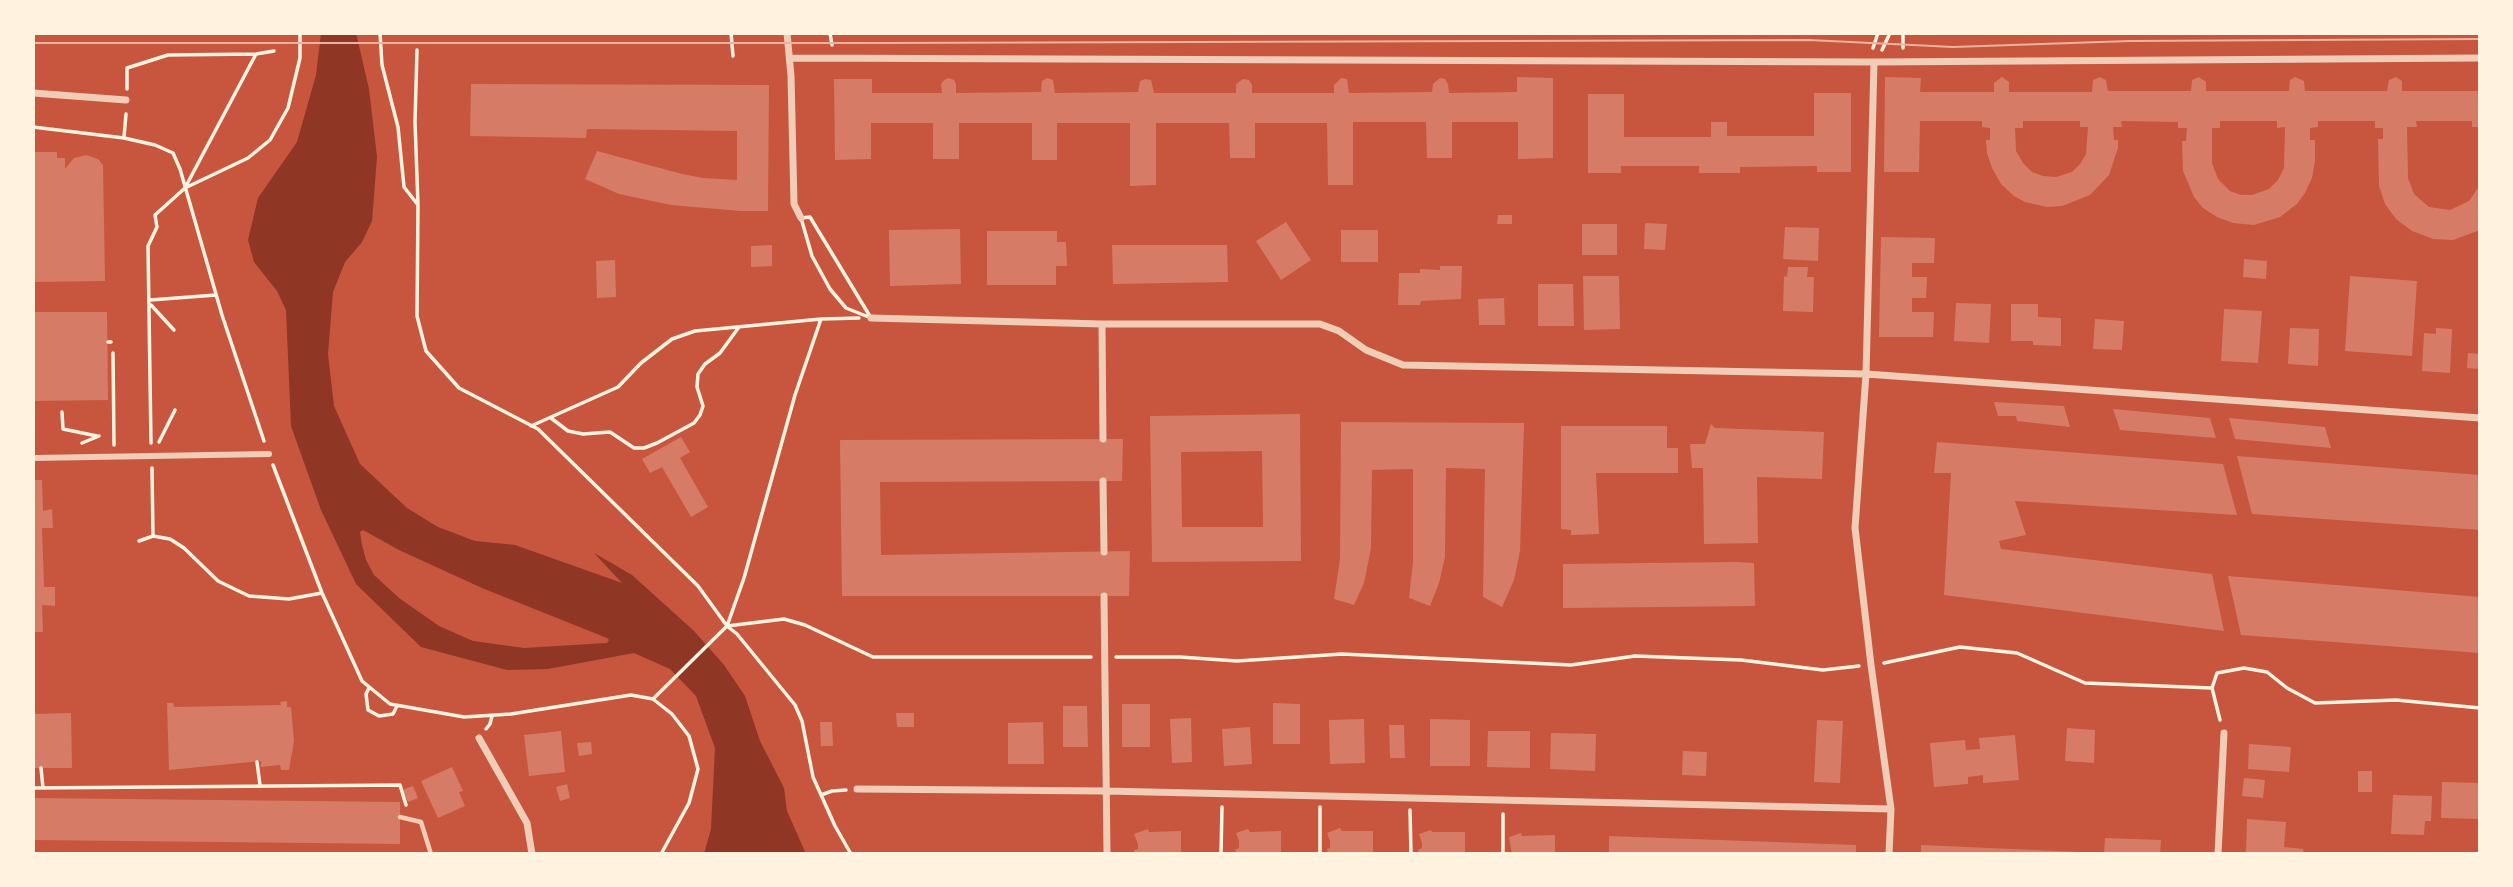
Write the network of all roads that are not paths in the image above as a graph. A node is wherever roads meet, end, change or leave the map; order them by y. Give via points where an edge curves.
1 (787, 33) edge
2 (790, 58) junction
3 (2480, 58) edge
4 (1874, 62) junction
5 (33, 93) edge
6 (126, 100) road end
7 (801, 218) road end
8 (871, 318) road end
9 (1102, 324) junction
10 (1866, 374) junction
11 (2480, 418) edge
12 (1103, 439) dead end
13 (269, 454) road end
14 (33, 458) edge
15 (1103, 481) dead end
16 (1104, 552) dead end
17 (1104, 596) dead end
18 (2224, 733) road end
19 (479, 738) dead end
20 (857, 789) road end
21 (1106, 791) junction
22 (1891, 809) junction
23 (400, 817) dead end
24 (430, 854) edge
25 (532, 854) edge
26 (1107, 854) edge
27 (1889, 854) edge
28 (2218, 854) edge

1 - 2 street
2 - 4 street
2 - 7 street via 794,204
3 - 4 street
4 - 10 street
5 - 6 street
8 - 9 street
9 - 10 street via 1320,324 1339,331 1366,351 1403,365
9 - 12 street
10 - 11 street
10 - 22 street via 1855,528
13 - 14 street
15 - 16 street
17 - 21 street
18 - 28 street
19 - 25 street via 527,824
20 - 21 street
21 - 22 street
21 - 26 street
22 - 27 street
23 - 24 lane via 421,822

